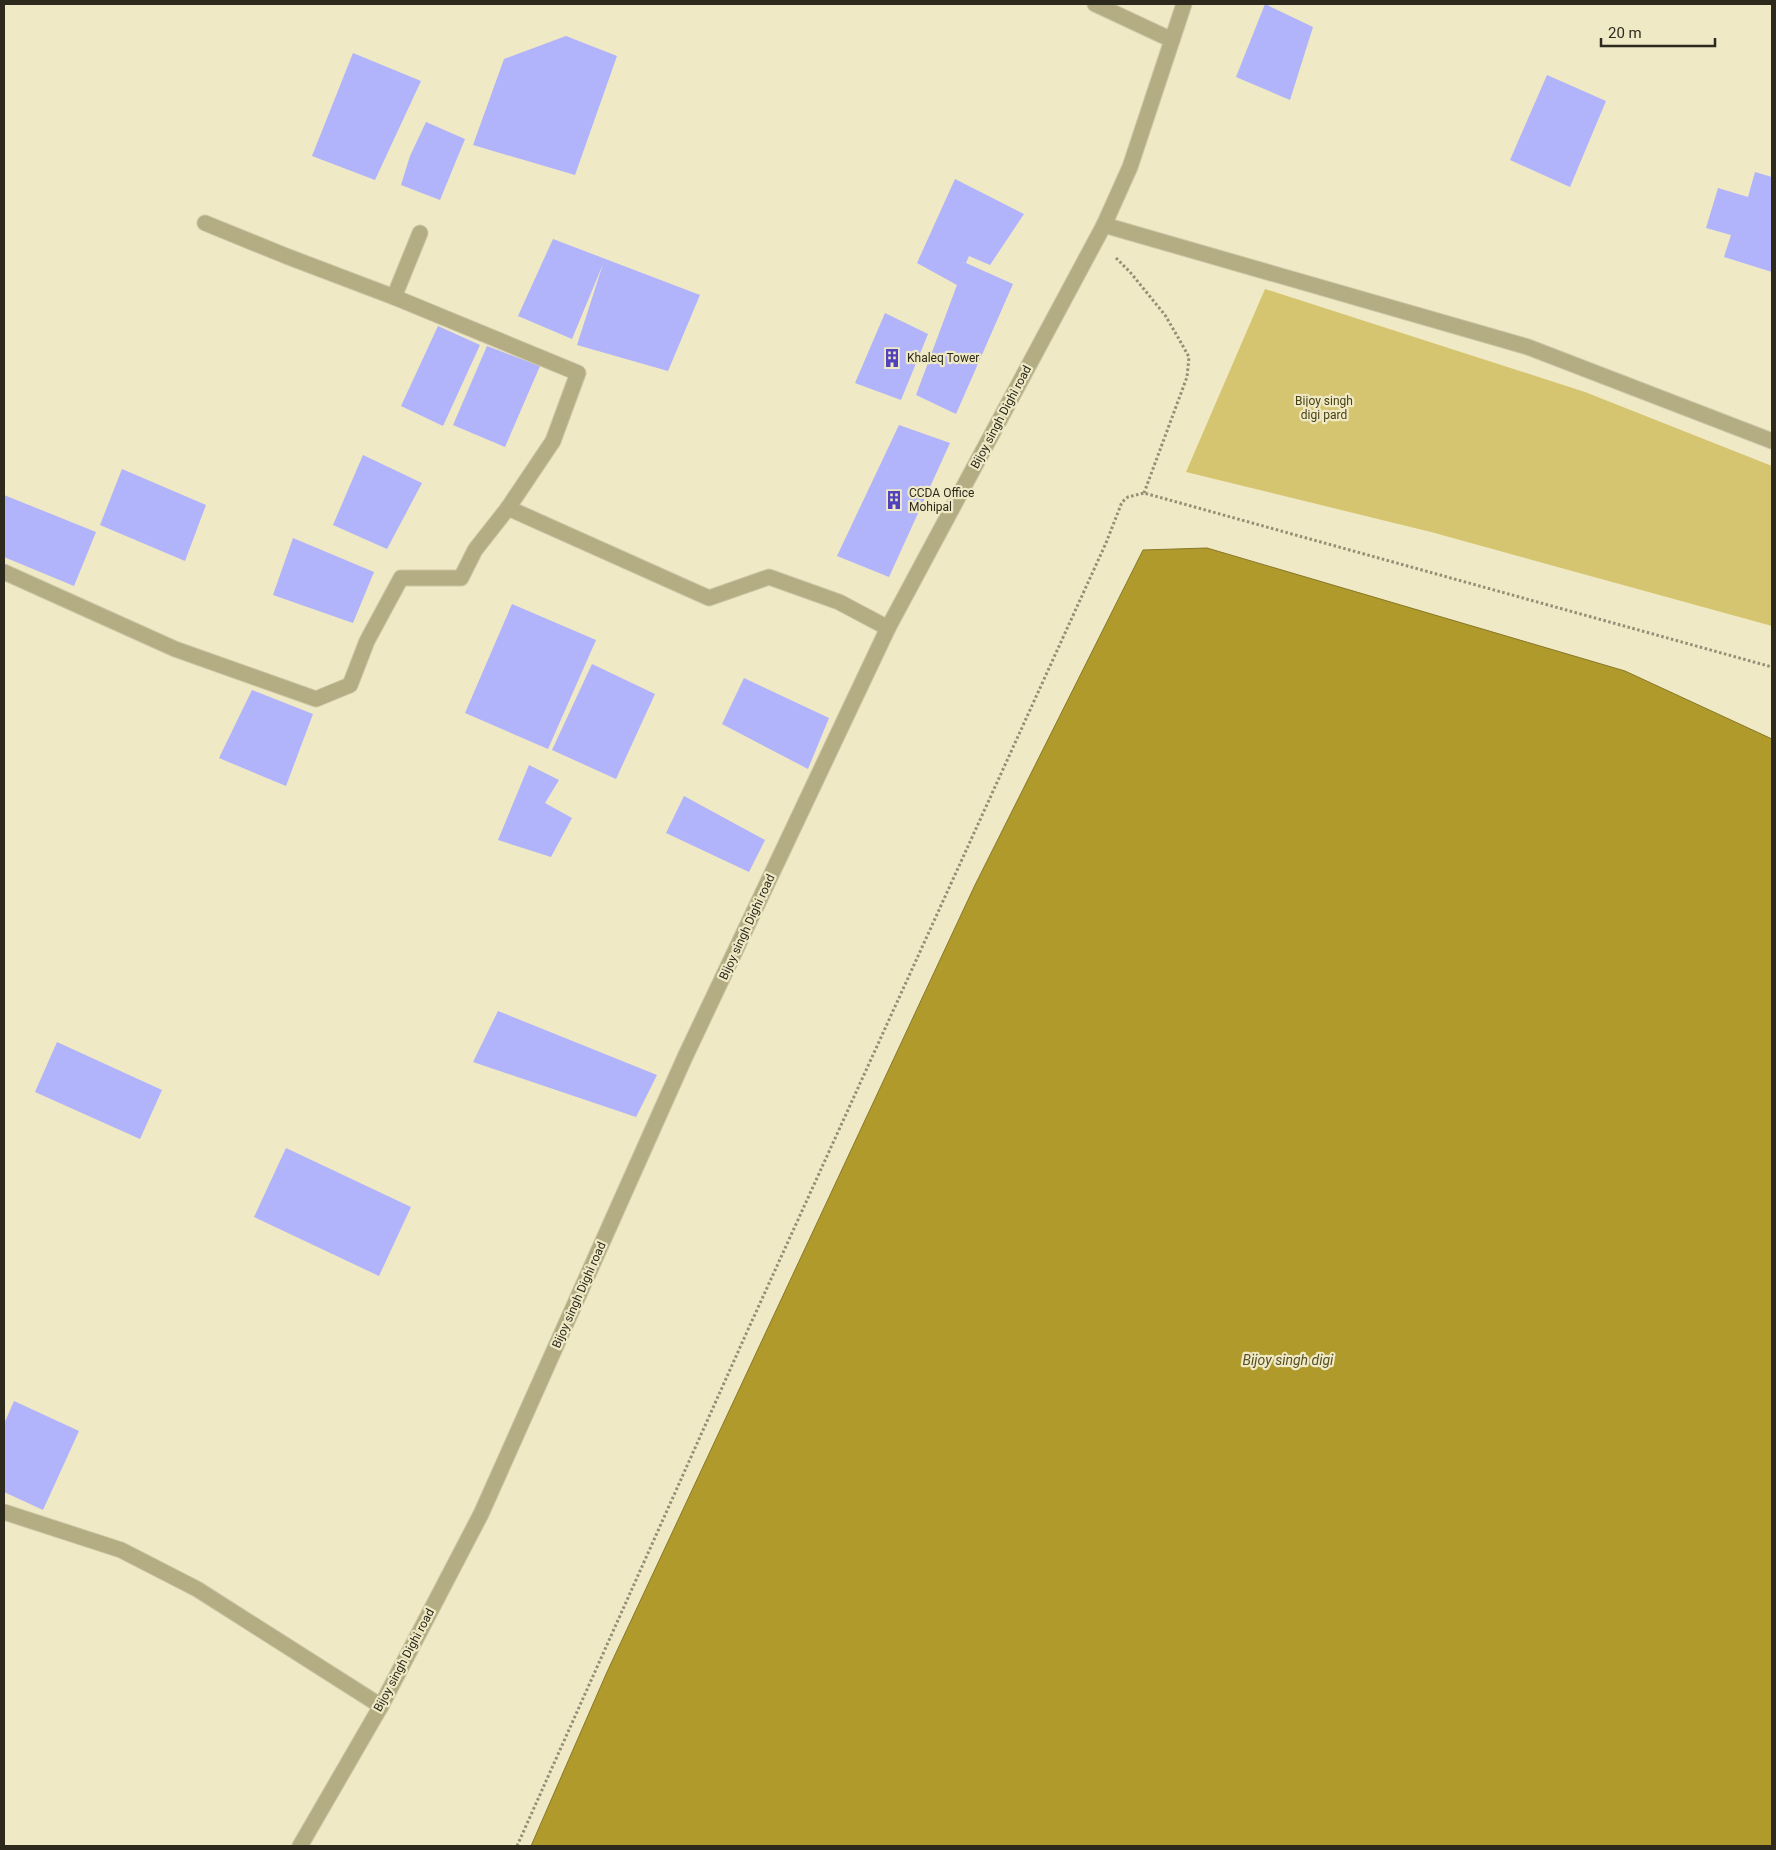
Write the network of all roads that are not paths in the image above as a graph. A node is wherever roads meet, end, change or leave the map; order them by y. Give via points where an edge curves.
1 (1095, 4) edge
2 (1184, 4) edge
3 (1172, 40) junction
4 (205, 223) dead end
5 (1104, 225) junction
6 (420, 233) dead end
7 (394, 297) junction
8 (1772, 441) edge
9 (508, 508) junction
10 (4, 572) edge
11 (888, 628) junction
12 (4, 1512) edge
13 (381, 1706) junction
14 (300, 1846) edge

1 - 3 street
2 - 3 street, Bijoy singh Dighi road
3 - 5 street, Bijoy singh Dighi road via 1130,167
4 - 7 street
5 - 8 street via 1528,347
5 - 11 street, Bijoy singh Dighi road
6 - 7 street
7 - 9 street via 578,373 553,440
9 - 10 street via 475,550 461,578 401,578 367,641 350,685 316,699 175,649
9 - 11 street via 709,598 769,577 839,602
11 - 13 street, Bijoy singh Dighi road via 685,1057 481,1514
12 - 13 street via 121,1550 188,1584
13 - 14 street, Bijoy singh Dighi road

